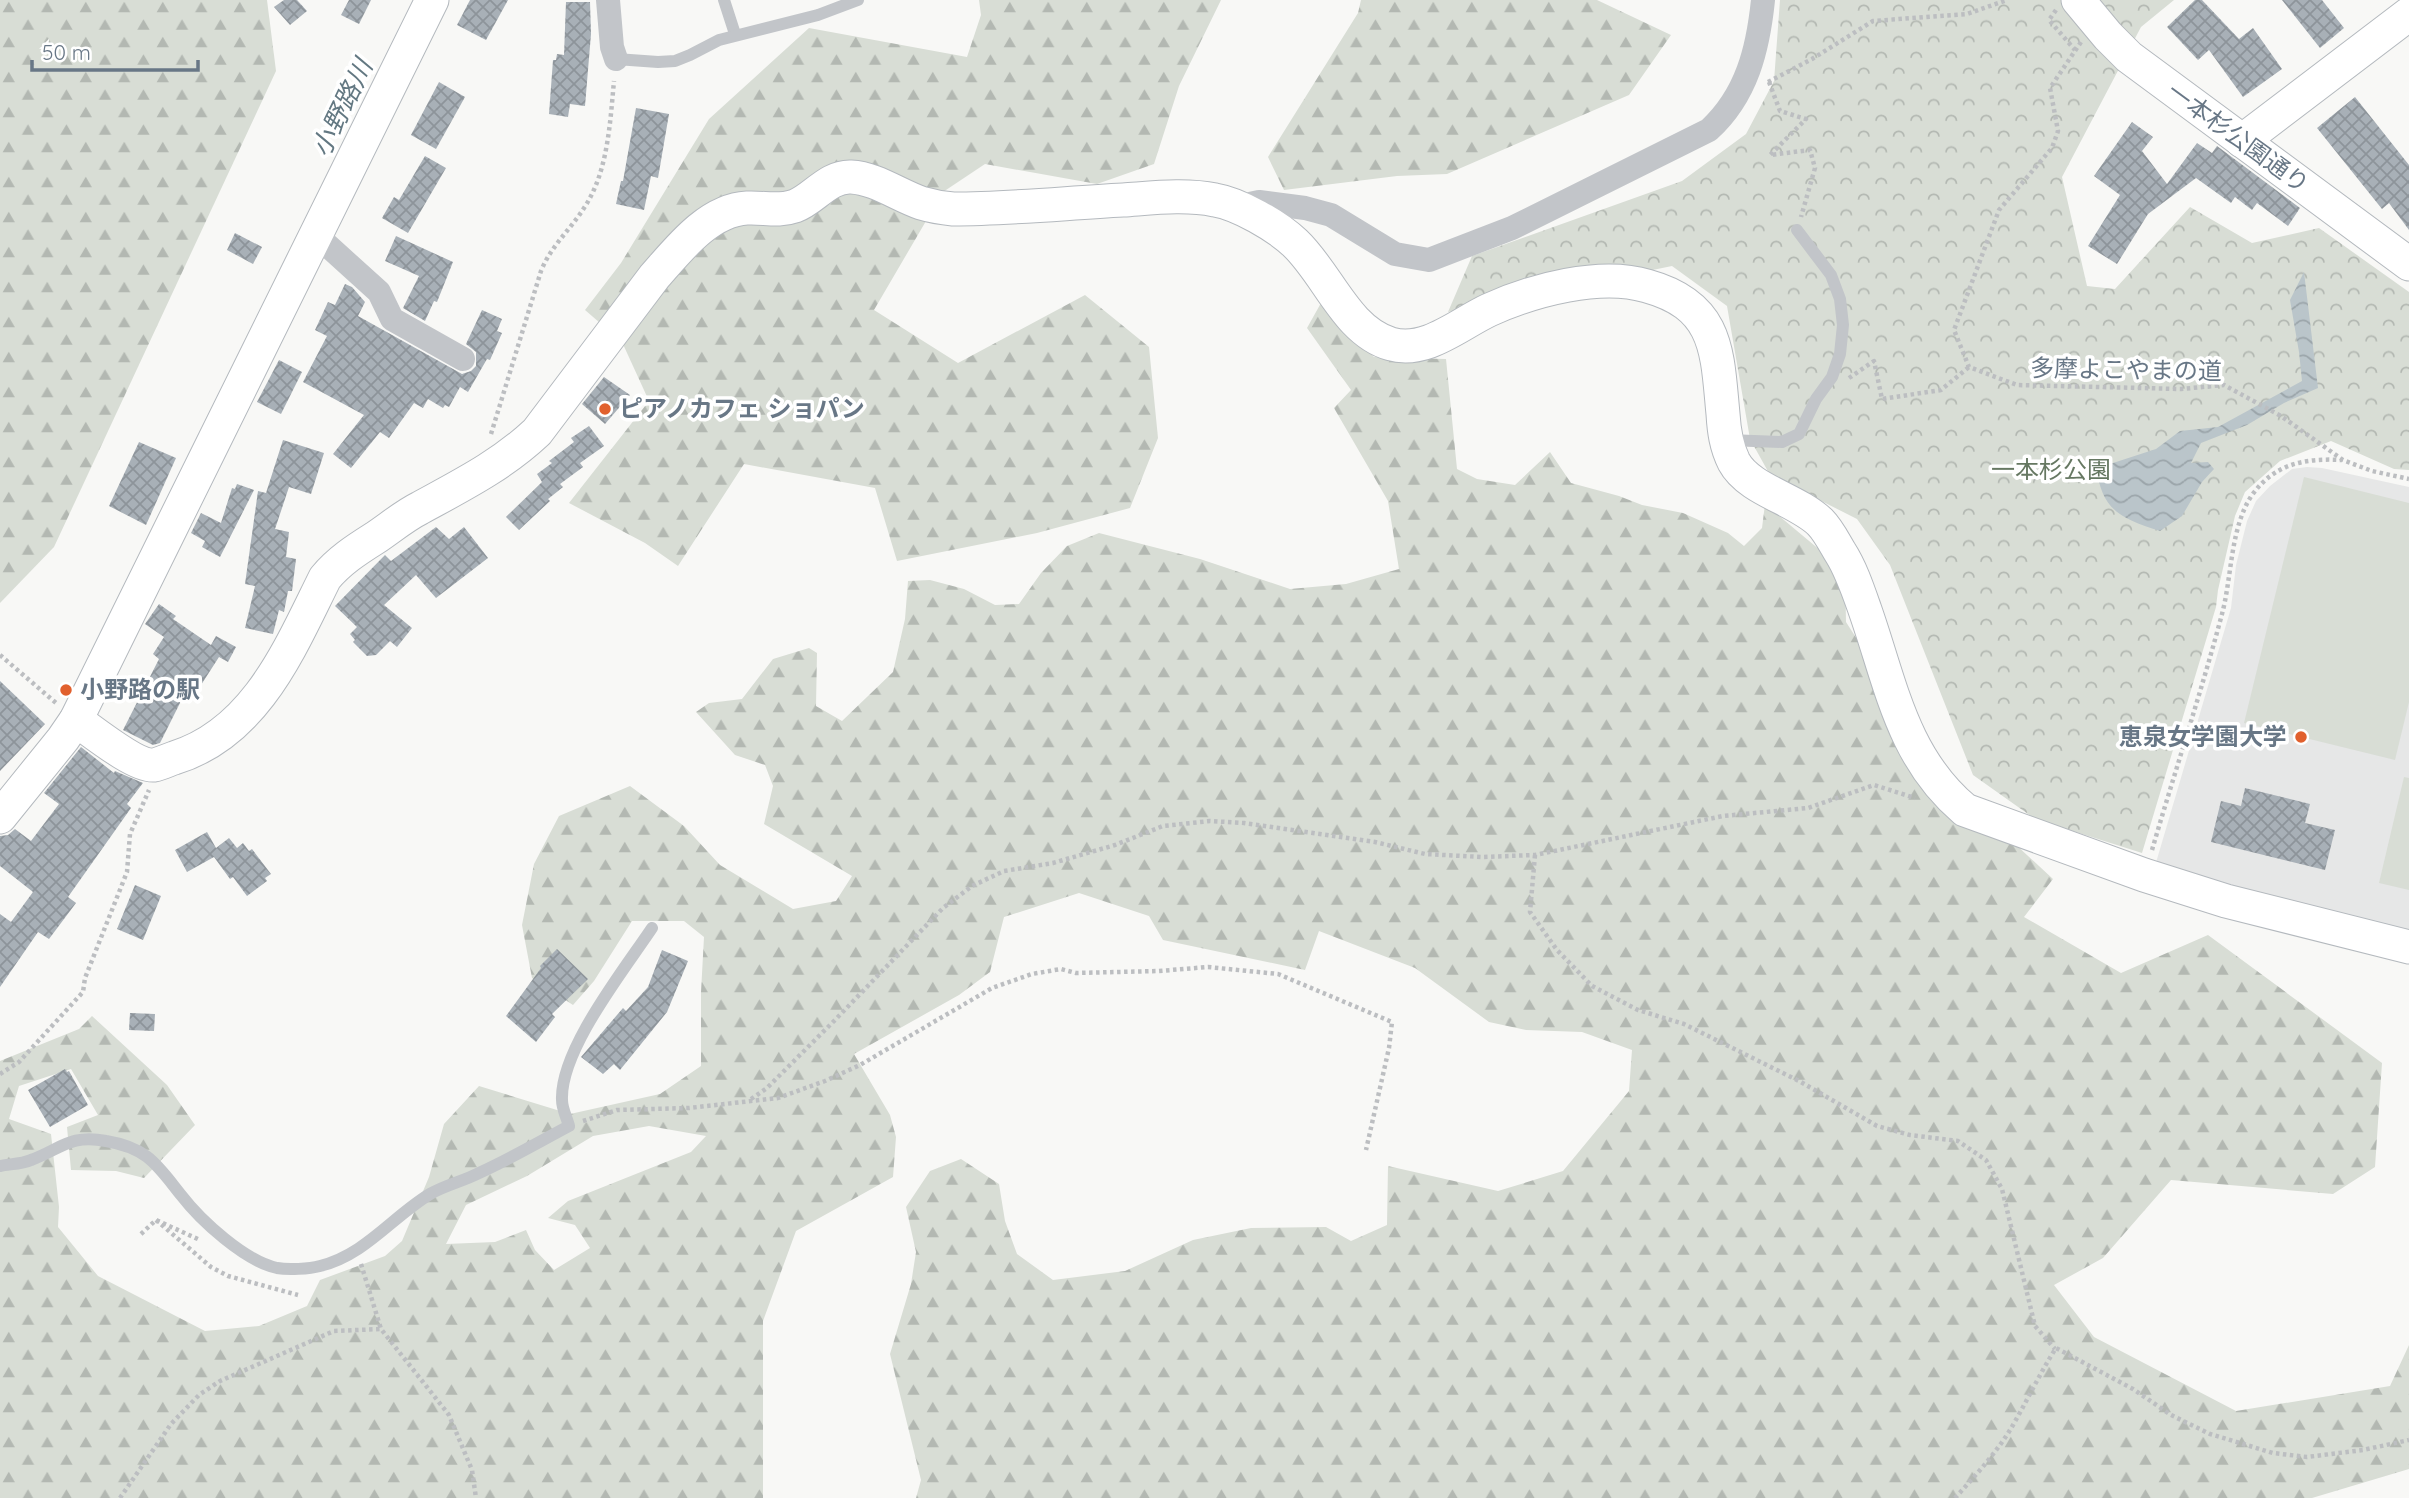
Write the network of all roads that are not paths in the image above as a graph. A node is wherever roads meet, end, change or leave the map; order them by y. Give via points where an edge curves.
1 (432, 0) edge
2 (608, 0) edge
3 (724, 0) edge
4 (858, 0) edge
5 (1763, 0) edge
6 (2069, 1) edge
7 (2409, 14) edge
8 (735, 34) junction
9 (616, 59) joint
10 (2242, 141) junction
11 (1236, 207) junction
12 (1797, 230) road end
13 (316, 235) junction
14 (2409, 264) edge
15 (463, 359) dead end
16 (1725, 440) junction
17 (76, 720) junction
18 (0, 817) edge
19 (652, 928) dead end
20 (2409, 947) edge
21 (0, 1166) edge

1 - 13 main road
2 - 9 street
3 - 8 lane
4 - 8 lane via 818,15
5 - 11 street via 1753,62 1725,116 1698,137 1512,228 1437,259 1395,254 1331,215 1306,208 1259,202
6 - 10 main road, 一本杉公園通り via 2129,57
7 - 10 main road
8 - 9 lane via 676,61
10 - 14 main road, 一本杉公園通り
11 - 16 main road via 1295,243 1357,324 1374,338 1396,346 1432,340 1502,305 1573,284 1622,281 1661,291 1696,313 1712,335
11 - 17 main road via 1212,199 1172,197 953,209 924,204 853,177 837,179 793,207 749,208 717,216 654,277 537,432 481,475 417,509 347,556 325,578 268,687 225,730 198,748 154,765 141,763
12 - 16 lane via 1831,275 1840,299 1840,354 1799,434 1782,442
13 - 15 street via 379,292 392,319
13 - 17 main road
16 - 20 main road via 1739,471 1820,523 1843,557 1911,743 1946,794 1965,810 2226,901
17 - 18 main road
19 - 21 lane via 575,1046 562,1101 569,1126 431,1193 357,1251 319,1266 278,1268 250,1257 205,1222 166,1173 131,1147 80,1139 30,1161

